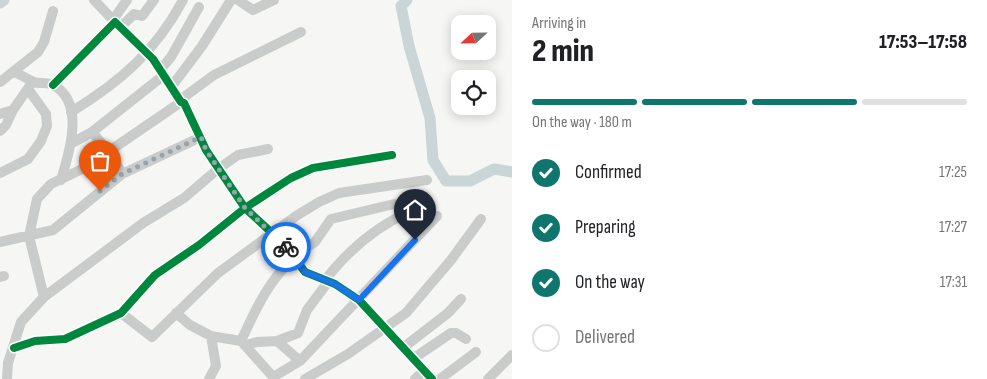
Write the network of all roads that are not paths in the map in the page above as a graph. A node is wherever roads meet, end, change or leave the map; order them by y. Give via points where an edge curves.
1 (94, 0) edge
2 (127, 0) edge
3 (154, 0) edge
4 (183, 0) edge
5 (231, 0) edge
6 (238, 0) edge
7 (274, 0) edge
8 (199, 8) dead end
9 (53, 11) dead end
10 (117, 23) junction
11 (301, 32) dead end
12 (148, 53) junction
13 (13, 72) junction
14 (162, 72) junction
15 (0, 82) edge
16 (31, 85) junction
17 (53, 85) junction
18 (172, 86) junction
19 (180, 101) junction
20 (13, 110) junction
21 (71, 112) junction
22 (0, 114) edge
23 (0, 131) edge
24 (92, 132) junction
25 (201, 137) junction
26 (72, 143) junction
27 (268, 149) dead end
28 (109, 151) junction
29 (392, 154) dead end
30 (218, 169) junction
31 (0, 173) edge
32 (122, 174) junction
33 (62, 180) junction
34 (427, 180) dead end
35 (394, 204) dead end
36 (245, 208) junction
37 (407, 213) dead end
38 (438, 216) dead end
39 (480, 219) dead end
40 (272, 234) junction
41 (29, 236) junction
42 (0, 242) edge
43 (293, 258) junction
44 (327, 281) junction
45 (44, 297) junction
46 (461, 299) dead end
47 (359, 300) junction
48 (120, 313) junction
49 (176, 313) junction
50 (386, 329) junction
51 (211, 336) junction
52 (466, 339) dead end
53 (277, 341) junction
54 (244, 343) junction
55 (404, 347) junction
56 (14, 348) junction
57 (476, 352) dead end
58 (512, 355) edge
59 (414, 358) junction
60 (300, 361) junction
61 (425, 370) junction
62 (274, 378) edge
63 (6, 379) edge
64 (209, 379) edge
65 (305, 379) edge
66 (415, 379) edge
67 (432, 379) edge
68 (440, 379) edge
69 (488, 379) edge

1 - 10 street
2 - 10 street
3 - 10 street via 142,16 133,14
4 - 12 street
5 - 18 street
6 - 7 street via 253,10
8 - 14 street
9 - 13 street via 38,52
10 - 12 street
10 - 17 street
11 - 19 street via 214,75
12 - 14 street
12 - 21 street via 131,70
13 - 15 street
13 - 16 street via 22,74
14 - 18 street
14 - 24 street
16 - 17 street
16 - 20 street
16 - 31 street via 46,114 47,126 28,159
17 - 21 street via 66,98
18 - 19 street
19 - 25 street
19 - 28 street
20 - 22 street
20 - 23 street
21 - 26 street
24 - 26 street
24 - 28 street
25 - 30 street
25 - 32 street
26 - 33 street
27 - 30 street via 238,155
28 - 32 street
28 - 33 street
29 - 36 street via 313,168 291,178
30 - 36 street
30 - 45 street via 184,198 143,223
32 - 41 street via 53,230
33 - 41 street via 42,191 37,199
34 - 40 street via 339,193 296,216
35 - 43 street via 332,219 315,242
36 - 40 street
36 - 48 street via 199,245 155,274
37 - 44 street via 388,222 354,249 340,261
38 - 47 street
39 - 50 street via 406,314
40 - 43 street via 285,245
40 - 49 street via 218,273
41 - 42 street
41 - 45 street
43 - 44 street via 305,272
43 - 54 street via 274,279 254,313
44 - 47 street
44 - 53 street via 307,310 301,330
45 - 56 street via 21,322
46 - 55 street via 448,314
47 - 50 street
47 - 60 street
48 - 49 street via 152,337
48 - 56 street via 65,339 36,341
49 - 51 street
50 - 55 street
50 - 65 street
51 - 54 street
51 - 64 street via 216,366
52 - 59 street via 451,333
53 - 54 street
53 - 60 street
54 - 62 street
55 - 59 street
56 - 63 street
57 - 68 street
58 - 69 street
59 - 61 street
60 - 62 street
61 - 66 street
61 - 67 street

